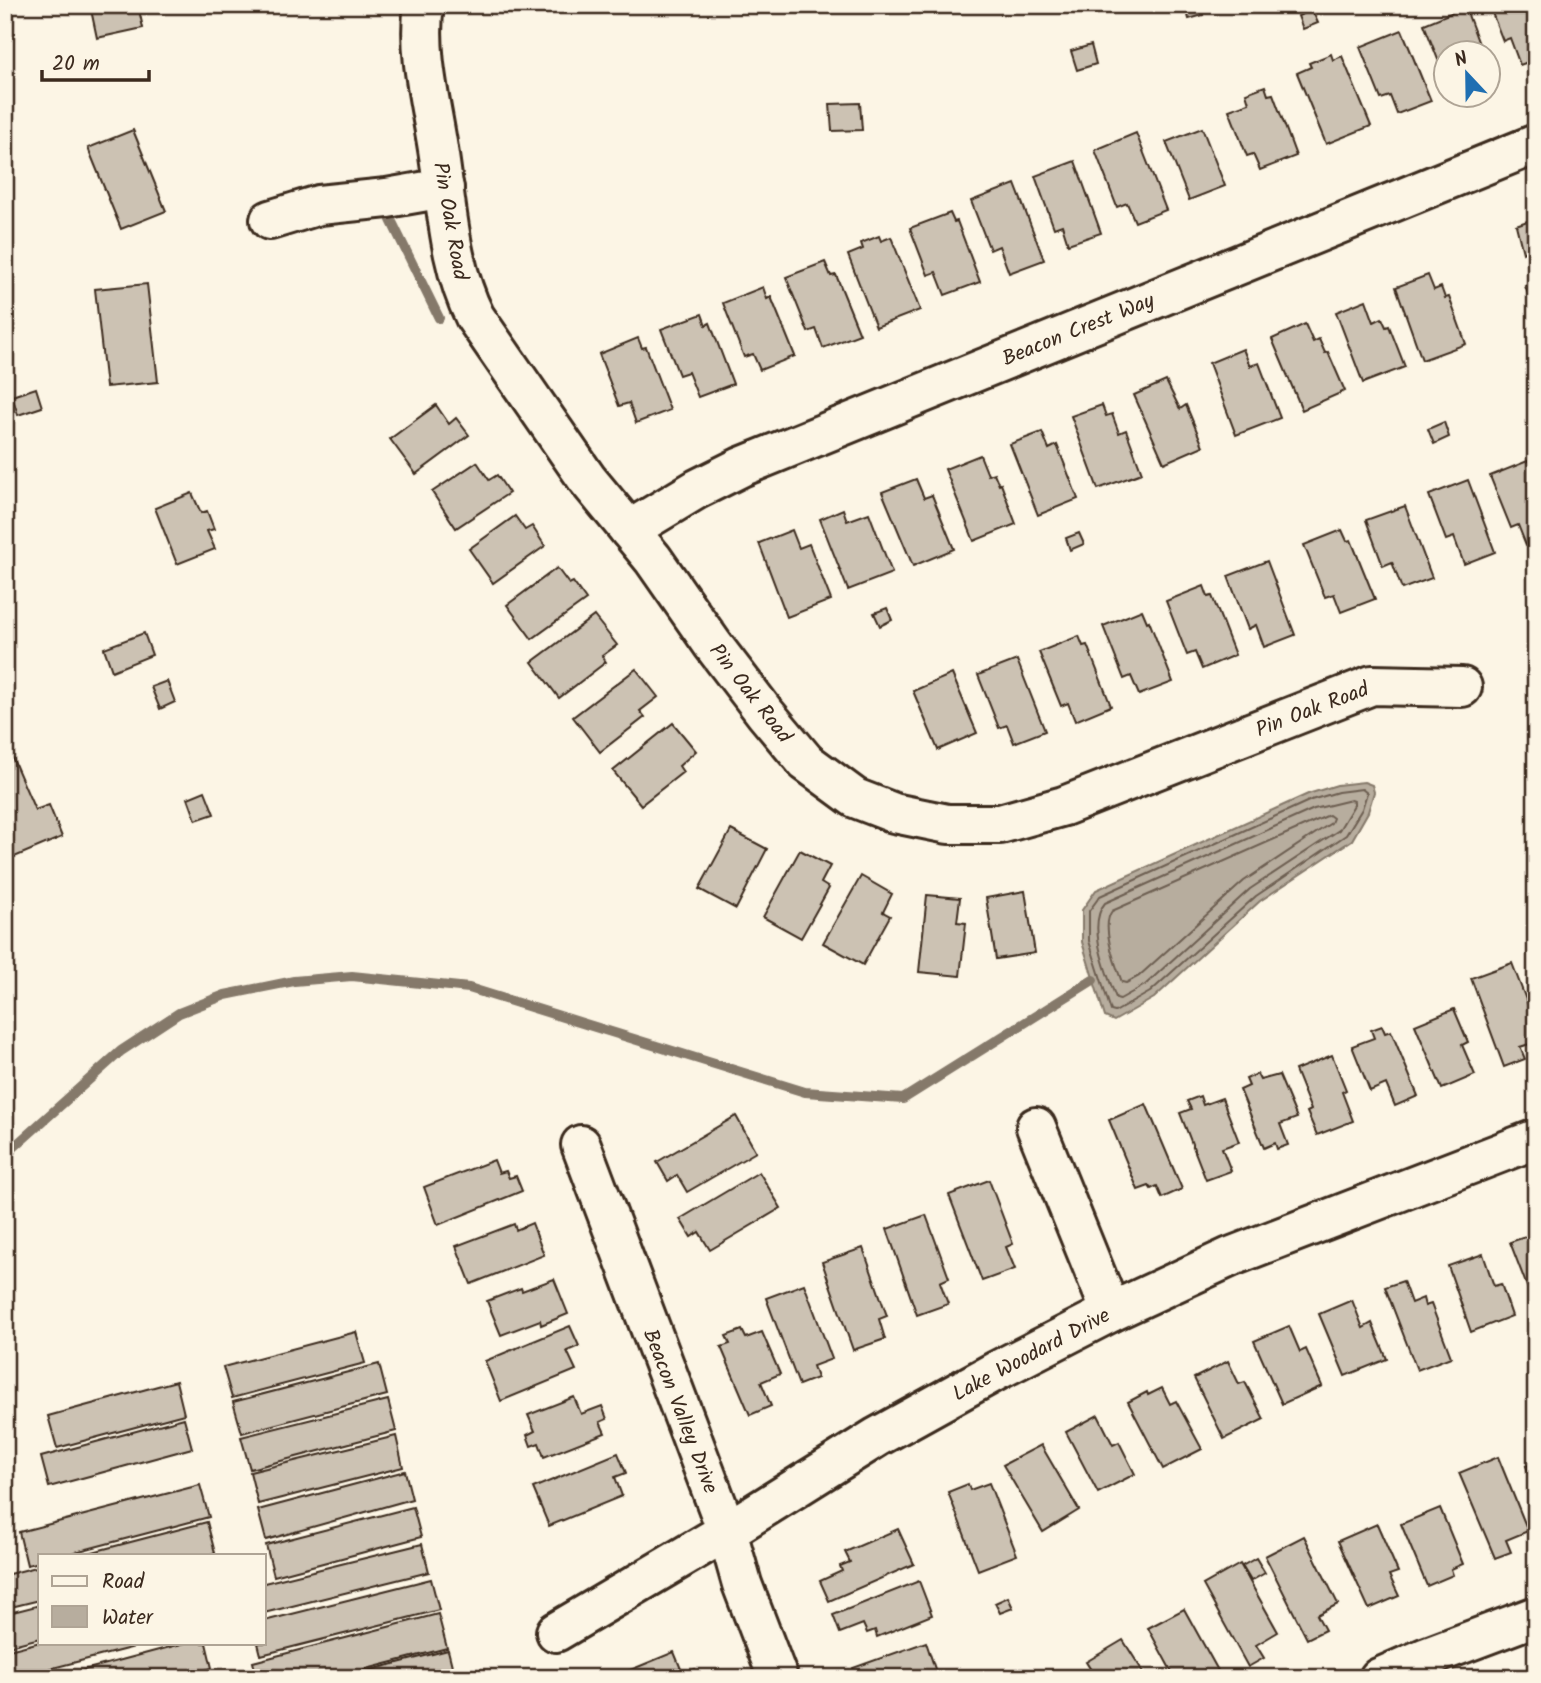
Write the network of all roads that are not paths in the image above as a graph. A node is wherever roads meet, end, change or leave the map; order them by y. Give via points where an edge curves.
1 (424, 5) edge
2 (1536, 144) edge
3 (444, 188) junction
4 (270, 220) dead end
5 (629, 530) junction
6 (1462, 687) dead end
7 (1036, 1127) dead end
8 (1536, 1139) edge
9 (581, 1145) dead end
10 (1111, 1312) junction
11 (727, 1531) junction
12 (1536, 1616) edge
13 (556, 1632) dead end
14 (778, 1678) edge
15 (1379, 1678) edge

1 - 3 street, Pin Oak Road via 421,24 426,70
2 - 5 street, Beacon Crest Way via 741,467
3 - 4 street via 319,205
3 - 5 street, Pin Oak Road via 453,251 475,317 587,479
5 - 6 street, Pin Oak Road via 806,762 855,798 894,813 948,824 1000,824 1064,806 1371,685
7 - 10 street
8 - 10 street, Lake Woodard Drive via 1230,1257
9 - 11 street, Beacon Valley Drive
10 - 11 street, Lake Woodard Drive via 877,1437
11 - 13 street, Lake Woodard Drive
11 - 14 street, Beacon Valley Drive
12 - 15 street

